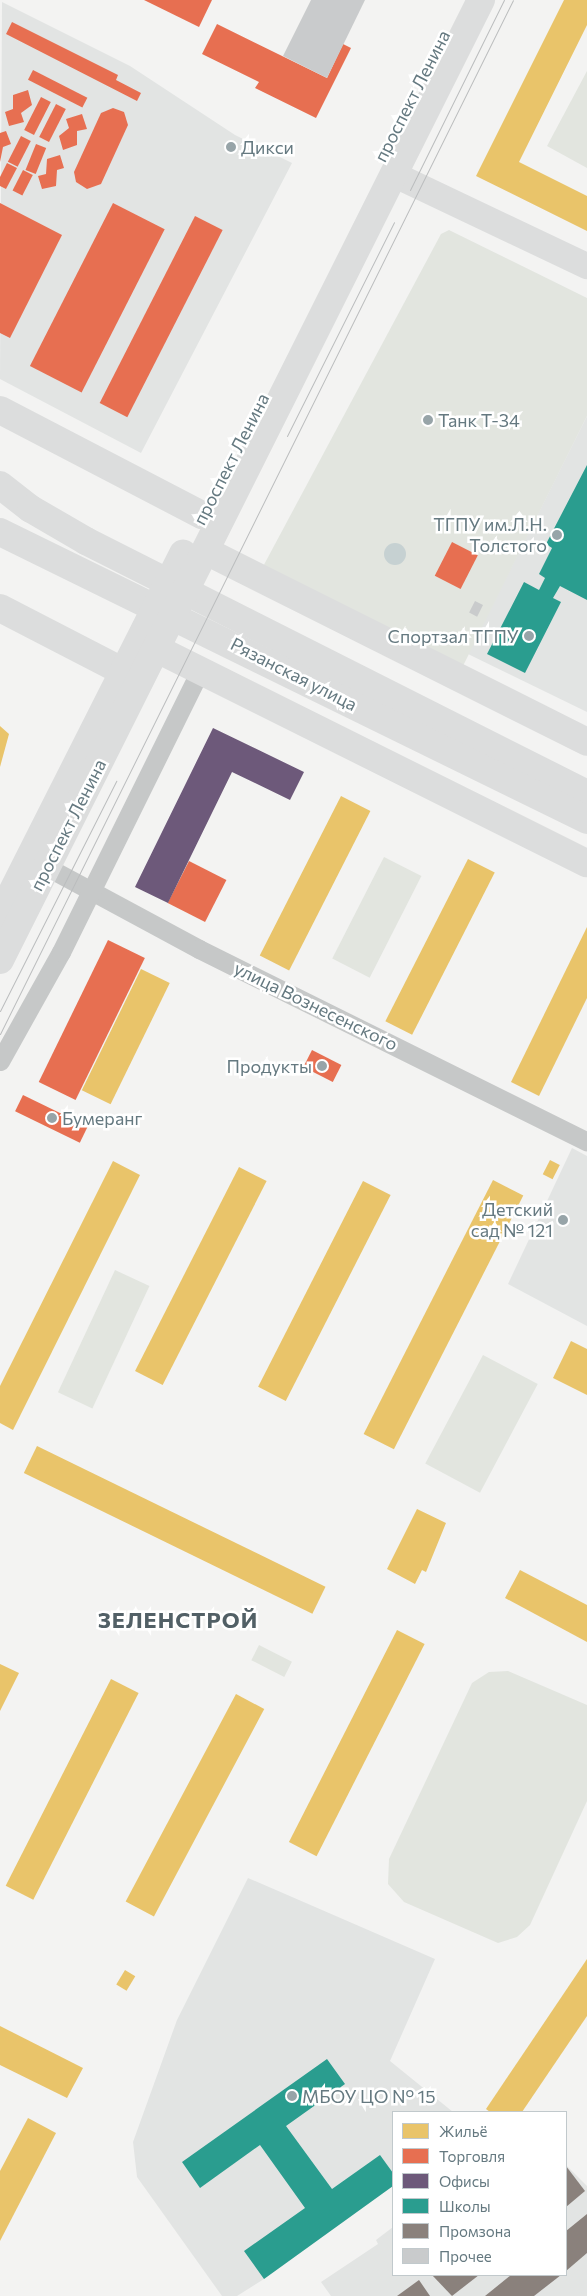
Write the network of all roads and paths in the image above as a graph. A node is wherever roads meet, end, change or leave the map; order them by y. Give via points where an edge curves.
1 (460, 0) edge
2 (481, 0) edge
3 (385, 170) junction
4 (587, 266) edge
5 (0, 410) edge
6 (0, 485) edge
7 (202, 516) junction
8 (0, 532) edge
9 (194, 560) junction
10 (0, 608) edge
11 (155, 638) junction
12 (200, 671) junction
13 (124, 672) junction
14 (587, 742) edge
15 (587, 794) edge
16 (587, 820) edge
17 (587, 862) edge
18 (47, 867) junction
19 (91, 890) junction
20 (0, 916) edge
21 (0, 960) edge
22 (0, 1061) edge
23 (587, 1142) edge

1 - 3 main road, проспект Ленина
2 - 3 main road, проспект Ленина
3 - 4 street
3 - 7 main road, проспект Ленина
3 - 9 main road, проспект Ленина
5 - 7 main road
6 - 15 main road, Рязанская улица via 31,509
7 - 9 main road, проспект Ленина
8 - 16 main road, Рязанская улица
9 - 11 main road, проспект Ленина
9 - 14 main road
10 - 13 main road
11 - 12 main road
11 - 13 main road, проспект Ленина
11 - 18 main road, проспект Ленина
12 - 17 main road
12 - 19 street
13 - 20 main road, проспект Ленина
18 - 19 street, улица Вознесенского
18 - 21 main road, проспект Ленина
19 - 22 street
19 - 23 street, улица Вознесенского

